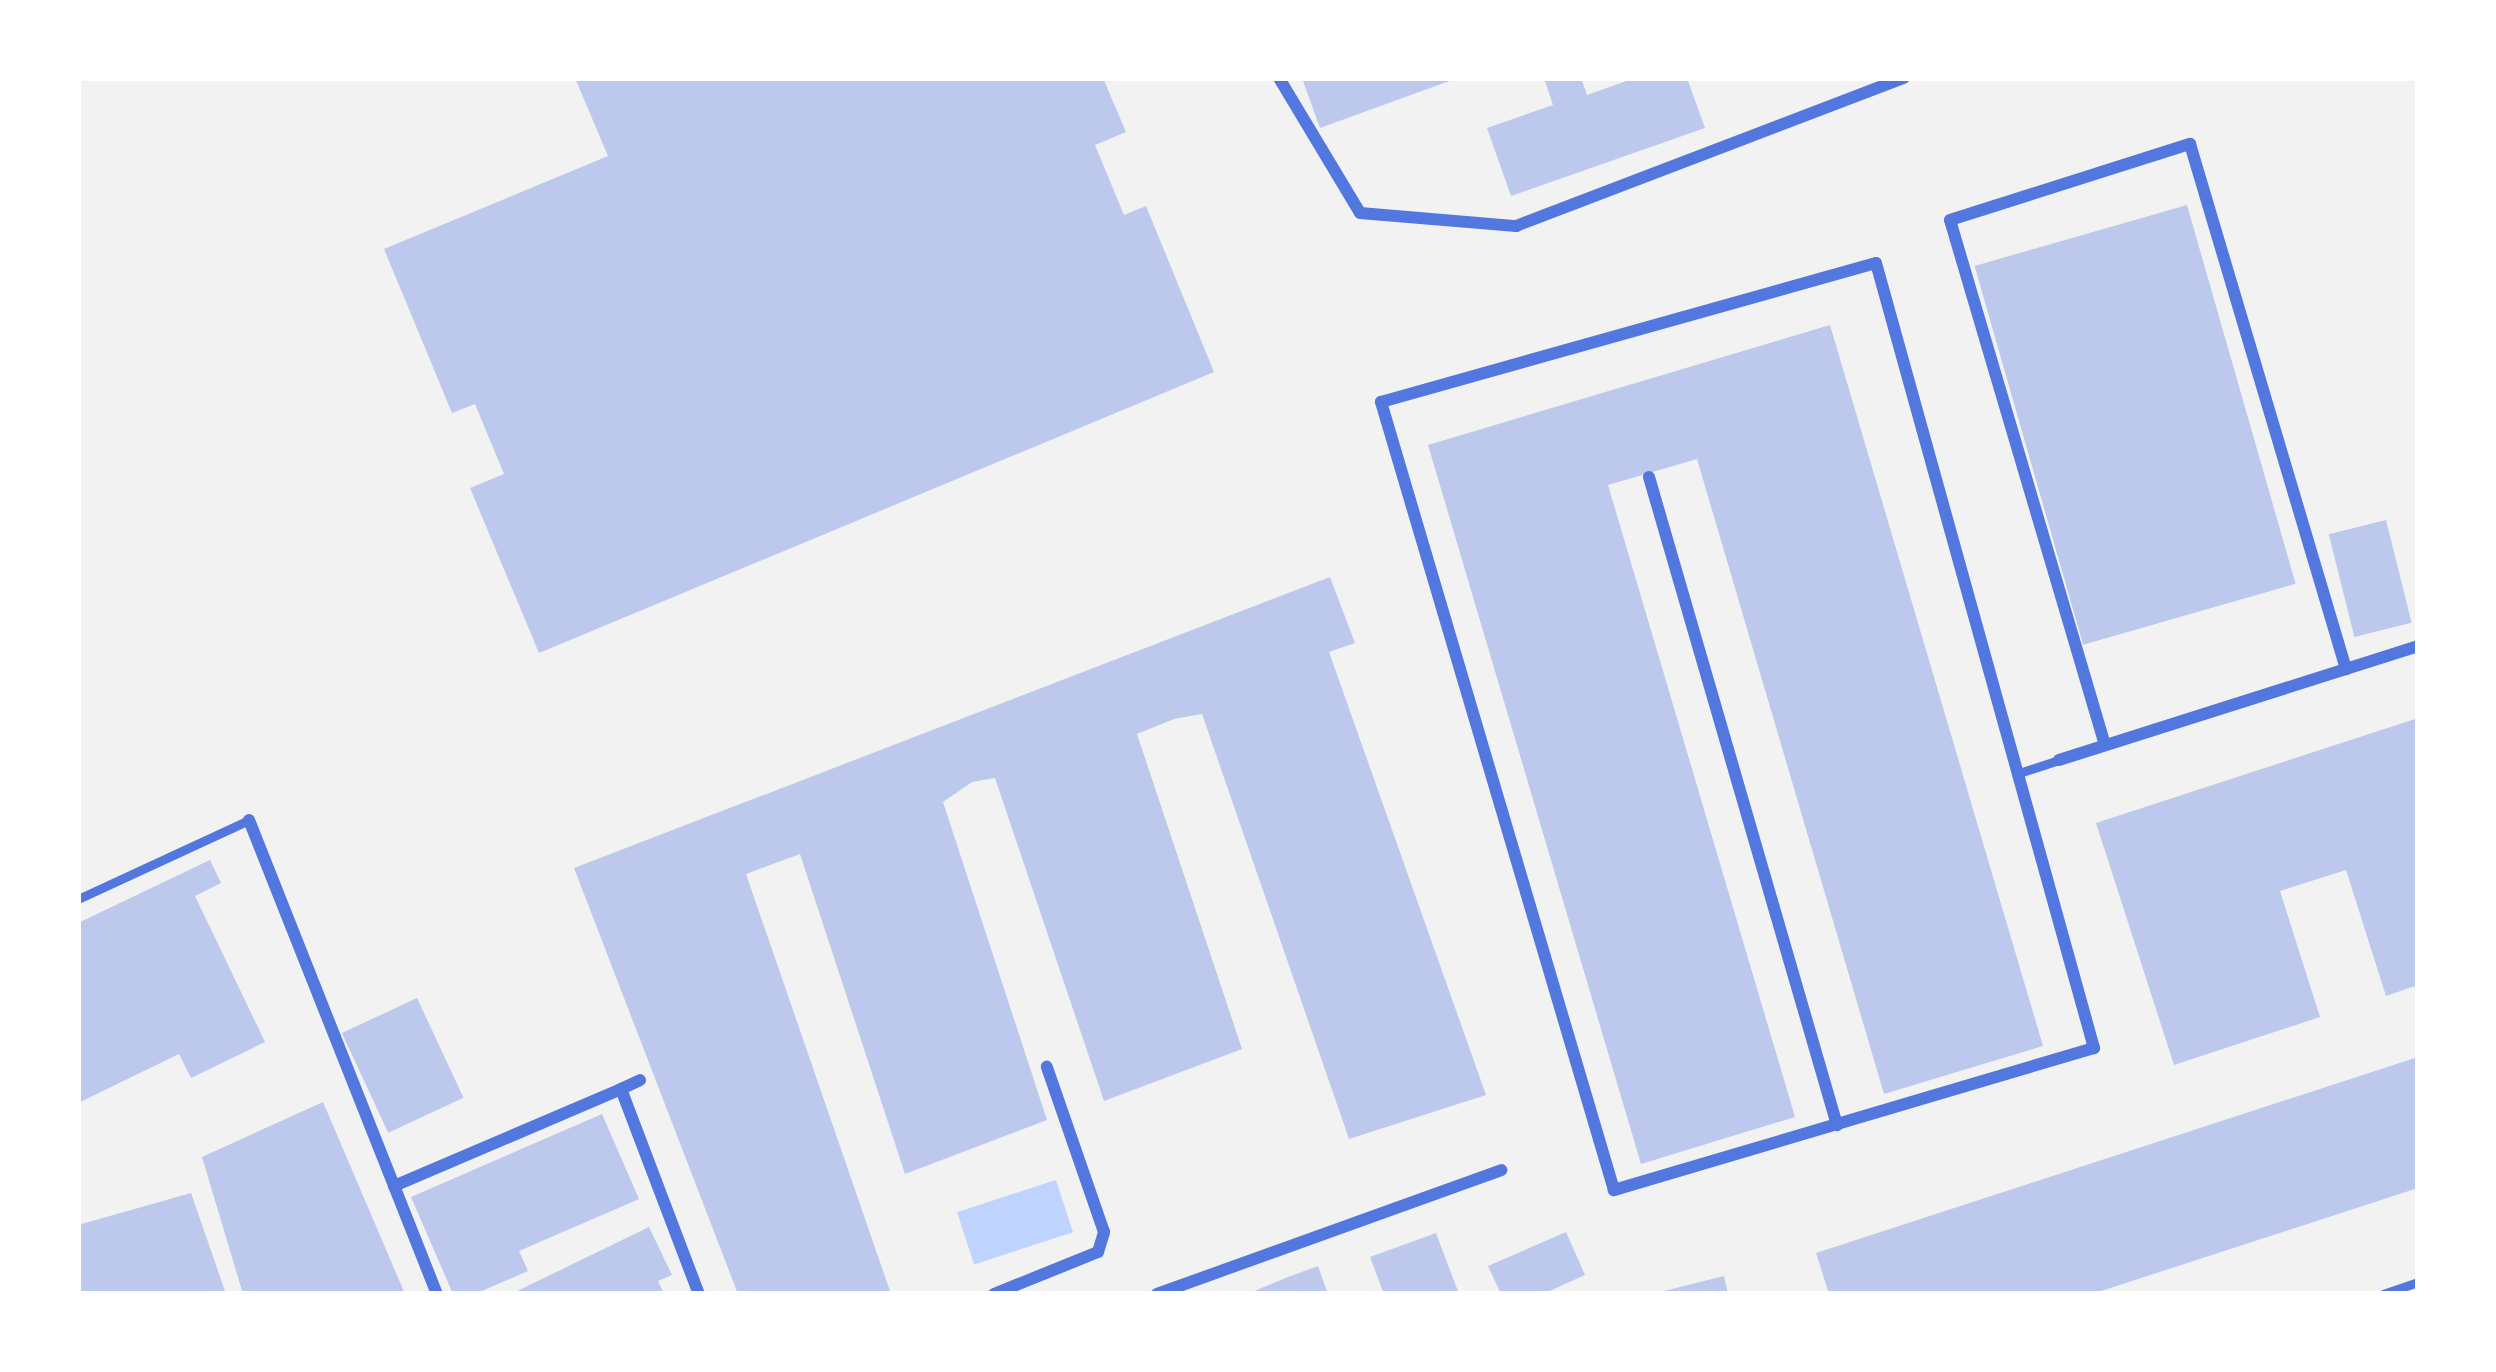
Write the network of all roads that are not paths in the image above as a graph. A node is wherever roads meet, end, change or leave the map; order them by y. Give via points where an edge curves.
1 (1279, 78) edge
2 (1904, 78) edge
3 (1649, 477) dead end
4 (2418, 646) edge
5 (2346, 668) junction
6 (2105, 745) junction
7 (2059, 760) joint
8 (2016, 774) junction
9 (249, 820) joint
10 (78, 899) edge
11 (1047, 1067) dead end
12 (640, 1081) dead end
13 (621, 1089) junction
14 (1838, 1125) junction
15 (1501, 1170) dead end
16 (394, 1186) junction
17 (2418, 1282) edge
18 (437, 1294) edge
19 (698, 1294) edge
20 (994, 1294) edge
21 (1157, 1294) edge
22 (2383, 1294) edge

1 - 2 street via 1360,213 1516,226
3 - 14 street
4 - 5 street
5 - 6 street
5 - 6 street via 2190,144 1951,220
6 - 7 street
7 - 8 lane
8 - 14 street via 2094,1048
8 - 14 street via 1876,262 1381,401 1614,1190
9 - 10 lane
9 - 16 street
11 - 20 street via 1104,1232 1098,1252
12 - 13 street
13 - 16 street
13 - 19 street
15 - 21 street
16 - 18 street
17 - 22 lane

